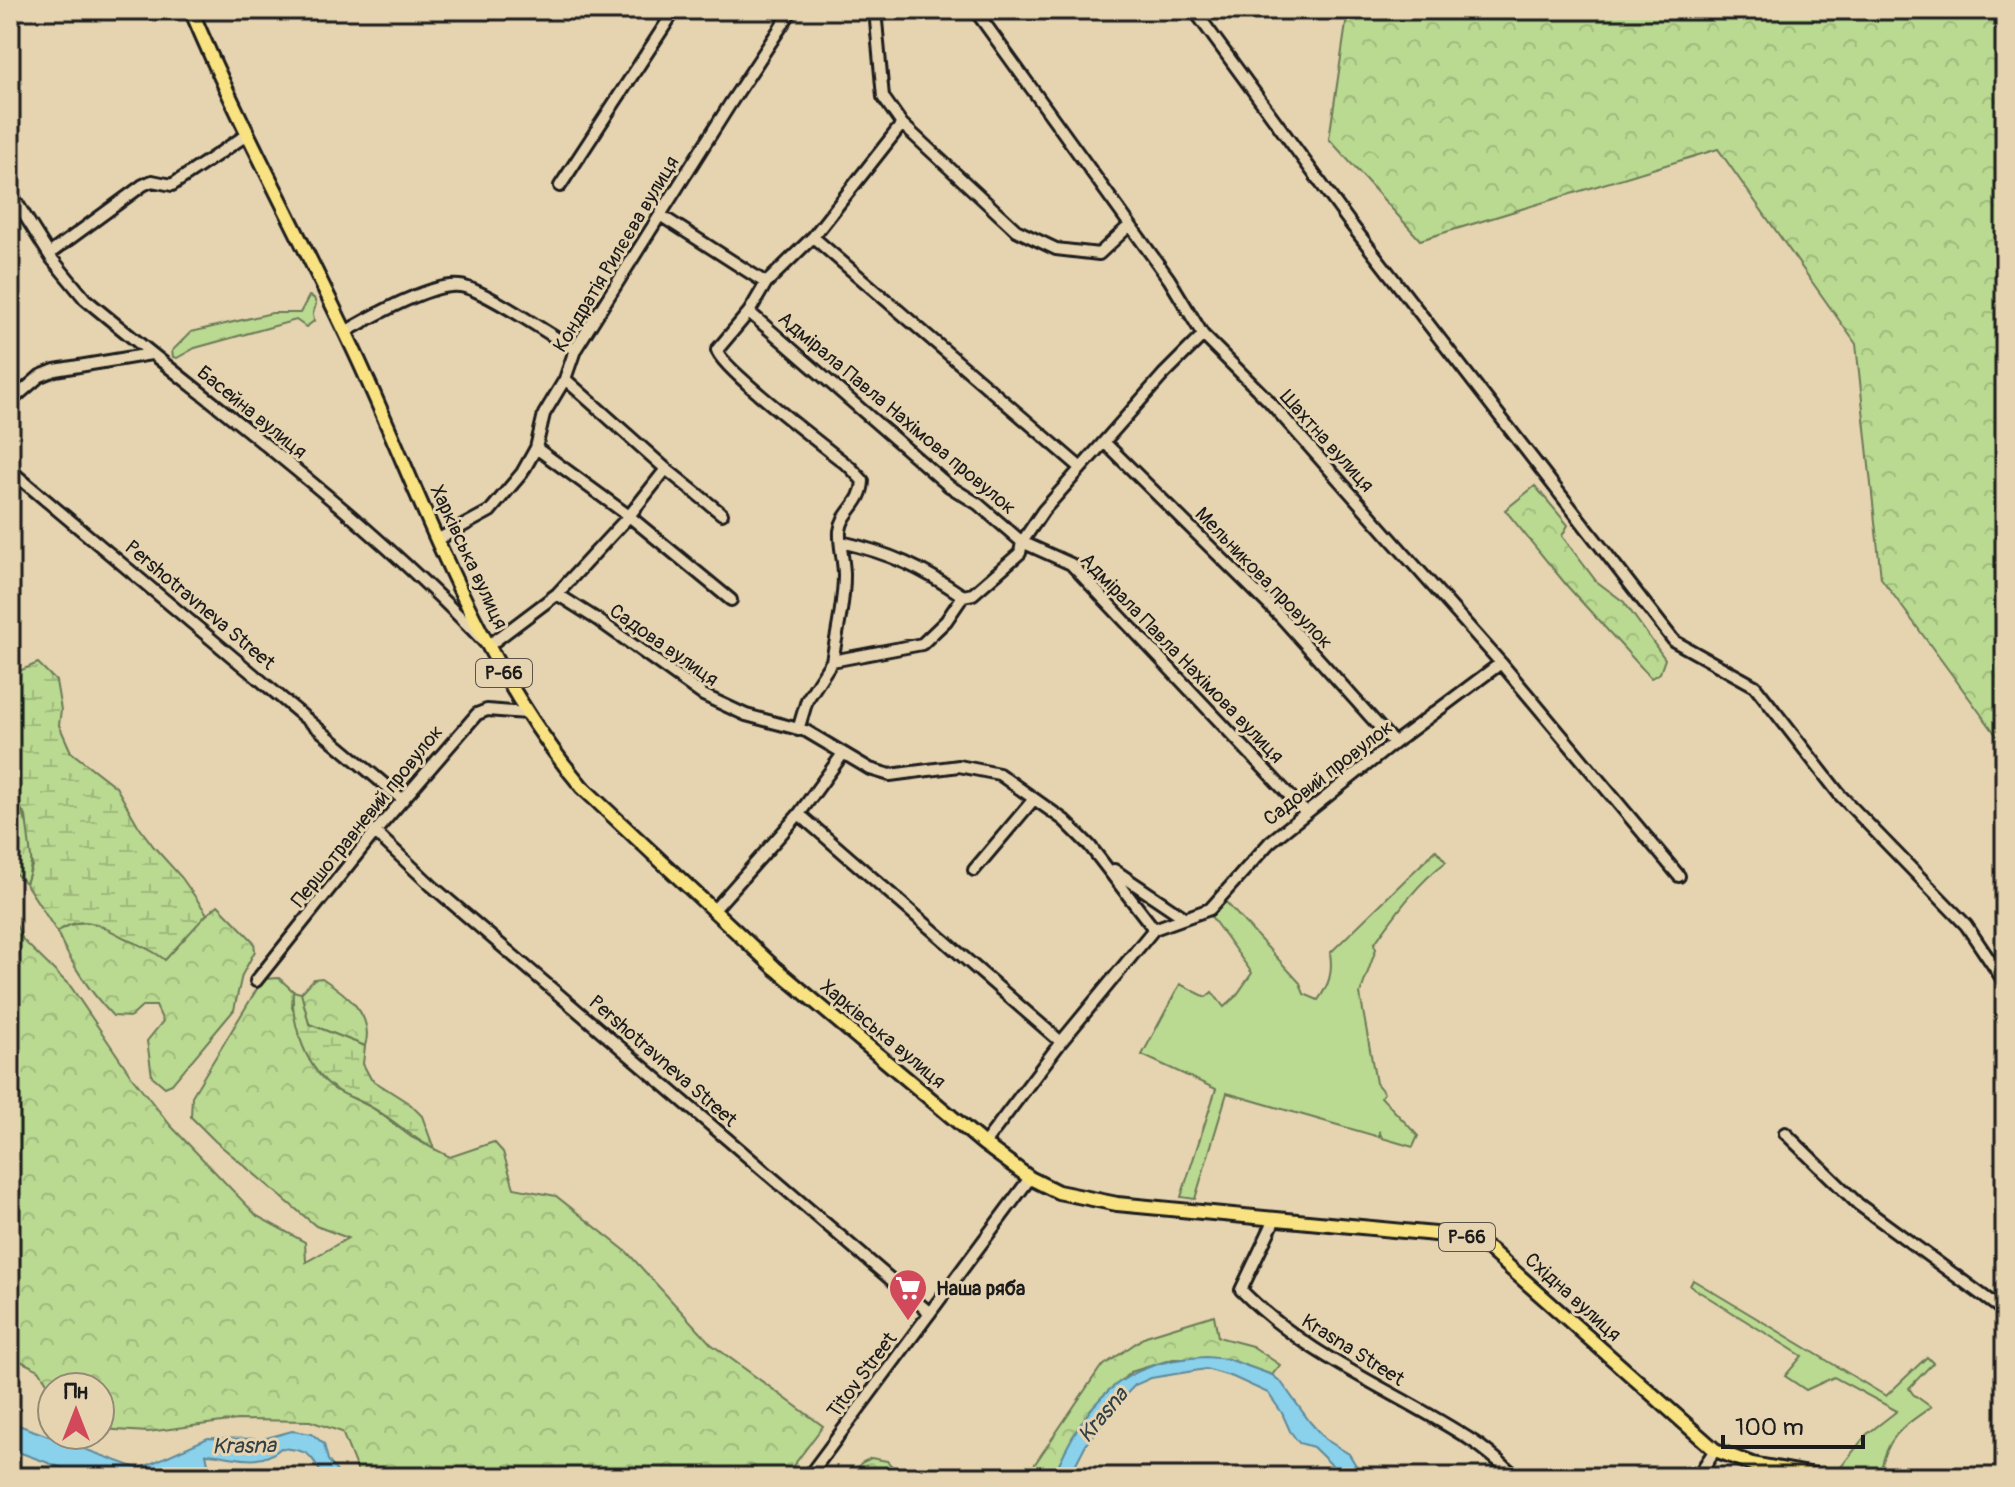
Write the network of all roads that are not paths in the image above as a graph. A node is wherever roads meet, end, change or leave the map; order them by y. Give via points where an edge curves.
1 (191, 10) edge
2 (675, 10) edge
3 (792, 10) edge
4 (875, 10) edge
5 (975, 10) edge
6 (1194, 10) edge
7 (902, 124) junction
8 (248, 134) junction
9 (560, 186) dead end
10 (10, 192) edge
11 (660, 215) junction
12 (1130, 225) junction
13 (813, 237) junction
14 (49, 254) junction
15 (766, 283) junction
16 (749, 312) junction
17 (345, 332) junction
18 (1203, 335) junction
19 (575, 350) junction
20 (151, 354) junction
21 (565, 379) junction
22 (10, 402) edge
23 (1104, 442) junction
24 (536, 448) junction
25 (1081, 468) junction
26 (666, 469) junction
27 (10, 470) edge
28 (722, 514) dead end
29 (629, 516) junction
30 (437, 540) junction
31 (841, 542) junction
32 (1022, 542) junction
33 (557, 594) junction
34 (968, 595) junction
35 (731, 600) dead end
36 (488, 646) junction
37 (832, 661) junction
38 (1501, 663) junction
39 (527, 713) junction
40 (798, 730) junction
41 (1394, 743) junction
42 (842, 755) junction
43 (1034, 799) junction
44 (403, 800) junction
45 (1306, 813) junction
46 (799, 814) junction
47 (375, 832) junction
48 (1105, 864) junction
49 (974, 870) dead end
50 (1679, 876) dead end
51 (713, 911) junction
52 (1185, 918) junction
53 (1154, 929) junction
54 (256, 981) dead end
55 (2005, 983) edge
56 (1061, 1042) junction
57 (1785, 1133) dead end
58 (984, 1144) junction
59 (1030, 1178) junction
60 (1275, 1219) junction
61 (2005, 1312) edge
62 (930, 1313) junction
63 (1715, 1450) junction
64 (808, 1477) edge
65 (1517, 1477) edge
66 (1697, 1477) edge
67 (1826, 1477) edge

1 - 8 main road, Харківська вулиця / Р-66
2 - 9 street
3 - 11 street, Кондратія Рилєєва вулиця
4 - 7 street via 883,97
5 - 12 street, Шахтна вулиця
6 - 55 street via 1350,223 1674,641 1755,686 1840,795 1966,925
7 - 12 street via 1016,230 1056,249 1099,254
7 - 13 street
8 - 14 street via 172,185 143,185
8 - 17 main road, Харківська вулиця / Р-66
10 - 14 street, Басейна вулиця
11 - 15 street
11 - 19 street, Кондратія Рилєєва вулиця
12 - 18 street, Шахтна вулиця
13 - 15 street
13 - 25 street
14 - 20 street, Басейна вулиця via 85,299
15 - 16 street
16 - 31 street via 723,341 719,357 863,481 862,494 843,521
16 - 32 street, Адмірала Павла Нахімова провулок via 904,448
17 - 19 street via 435,289 463,286
17 - 30 main road, Харківська вулиця / Р-66
18 - 23 street
18 - 38 street, Шахтна вулиця via 1268,400
19 - 21 street, Кондратія Рилєєва вулиця
20 - 22 street via 55,370
20 - 36 street, Басейна вулиця via 346,509
21 - 24 street, Кондратія Рилєєва вулиця via 544,414
21 - 26 street
23 - 25 street
23 - 41 street, Мельникова провулок via 1281,617
24 - 29 street
24 - 30 street, Кондратія Рилєєва вулиця via 490,511
25 - 32 street
26 - 28 street
26 - 29 street
27 - 44 street, Pershotravneva Street
29 - 33 street
29 - 35 street
30 - 36 main road, Харківська вулиця / Р-66
31 - 34 street via 926,570
31 - 37 street via 842,599
32 - 34 street via 1020,553
32 - 45 street, Адмірала Павла Нахімова вулиця via 1071,564
33 - 36 street
33 - 40 street, Садова вулиця via 703,695
34 - 37 street via 922,644
36 - 39 main road, Харківська вулиця / Р-66
37 - 40 street via 807,700
38 - 41 street, Садовий провулок
38 - 50 street, Шахтна вулиця
39 - 44 street, Першотравневий провулок via 477,714
39 - 51 main road, Харківська вулиця / Р-66 via 582,787
40 - 42 street, Садова вулиця
41 - 45 street, Садовий провулок
42 - 43 street, Садова вулиця via 890,775 959,766 999,774
42 - 46 street
43 - 48 street, Садова вулиця via 1064,820
43 - 49 street
44 - 47 street, Першотравневий провулок
45 - 52 street, Садовий провулок via 1270,842 1210,909
46 - 51 street
46 - 56 street
47 - 54 street, Першотравневий провулок
47 - 62 street, Pershotravneva Street
48 - 52 street
48 - 53 street, Садова вулиця
51 - 58 main road, Харківська вулиця / Р-66
52 - 53 street, Садовий провулок
53 - 56 street
56 - 58 street
57 - 61 street via 1858,1204
58 - 59 main road, Харківська вулиця / Р-66
59 - 60 main road, Східна вулиця / Р-66 via 1058,1192 1117,1204
59 - 62 street, Titov Street
60 - 63 main road, Східна вулиця / Р-66 via 1476,1240
60 - 65 street, Krasna Street via 1241,1290 1335,1364 1475,1443
62 - 64 street, Titov Street
63 - 66 street
63 - 67 main road, Східна вулиця / Р-66 via 1752,1464

